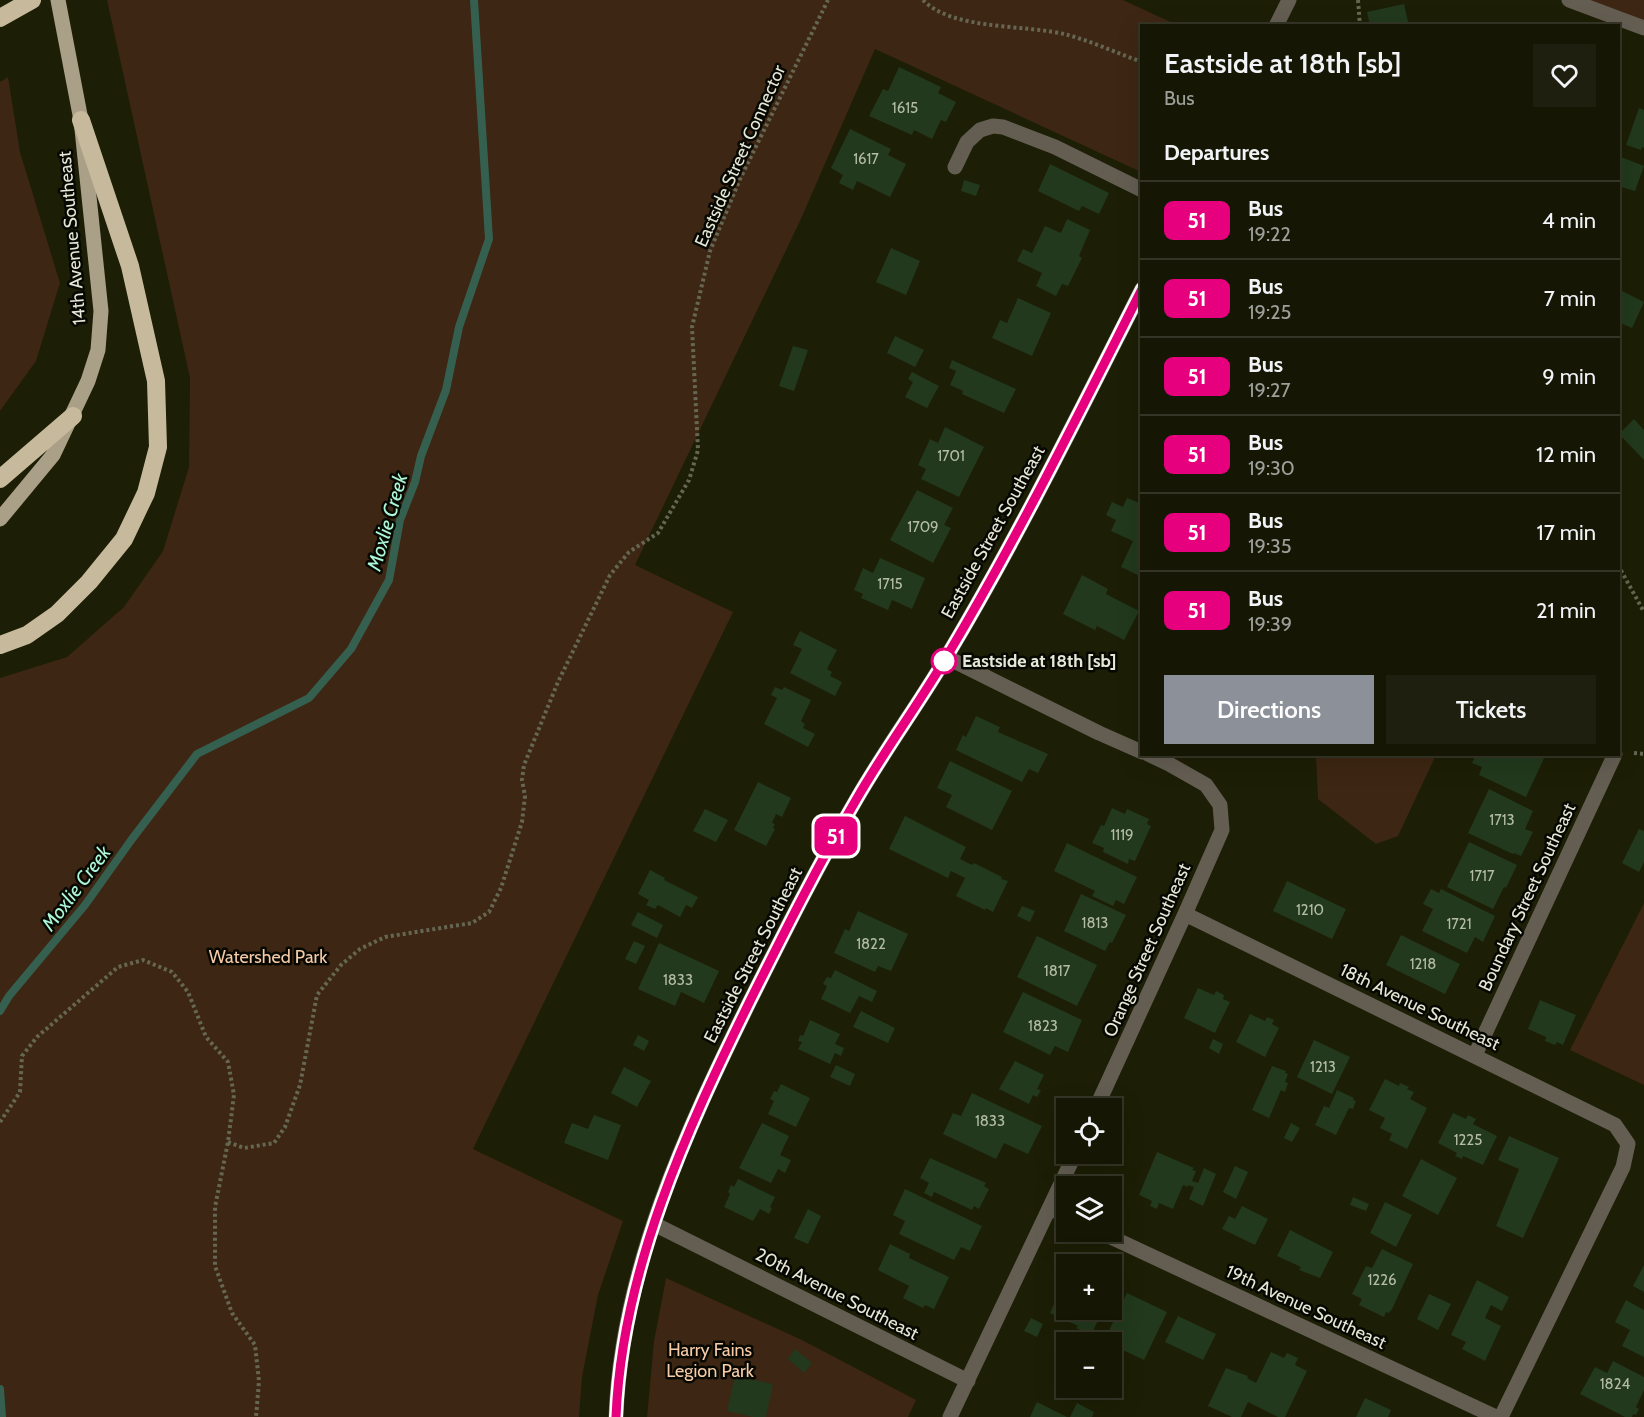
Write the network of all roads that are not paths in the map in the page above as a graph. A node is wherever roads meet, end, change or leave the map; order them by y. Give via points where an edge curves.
1 (32, 0) edge
2 (58, 0) edge
3 (1289, 0) edge
4 (1569, 0) edge
5 (0, 18) edge
6 (1277, 24) edge
7 (1644, 28) edge
8 (81, 120) junction
9 (955, 167) dead end
10 (1140, 189) edge
11 (1140, 293) edge
12 (73, 416) junction
13 (0, 479) edge
14 (0, 519) edge
15 (0, 645) edge
16 (946, 657) junction
17 (1140, 751) edge
18 (1152, 756) edge
19 (1614, 756) edge
20 (1185, 914) junction
21 (1475, 1055) junction
22 (1101, 1098) edge
23 (1070, 1164) edge
24 (1050, 1208) junction
25 (1056, 1211) edge
26 (654, 1224) junction
27 (1122, 1242) edge
28 (968, 1381) junction
29 (616, 1417) edge
30 (950, 1417) edge
31 (1498, 1417) edge

1 - 5 highway
2 - 8 main road, 14th Avenue Southeast
3 - 6 street
4 - 7 street
8 - 12 main road, 14th Avenue Southeast via 101,312 98,350
8 - 15 highway via 130,266 156,381 158,447 146,493 124,539 57,614 27,635
9 - 10 street via 967,142 980,130 1003,127 1055,147
11 - 16 street, Eastside Street Southeast via 1032,506
12 - 13 highway
12 - 14 main road, 14th Avenue Southeast via 53,455
16 - 17 street
16 - 26 street, Eastside Street Southeast via 856,800 781,940 681,1151
18 - 20 street, Orange Street Southeast via 1206,785 1220,805 1222,830
19 - 21 street, Boundary Street Southeast
20 - 21 street, 18th Avenue Southeast
20 - 22 street, Orange Street Southeast
21 - 31 street, 18th Avenue Southeast via 1616,1125 1628,1144 1623,1167
23 - 24 street
24 - 25 street
24 - 28 street
26 - 28 street, 20th Avenue Southeast
26 - 29 street, Eastside Street Southeast via 631,1305 617,1385
27 - 31 street, 19th Avenue Southeast
28 - 30 street

